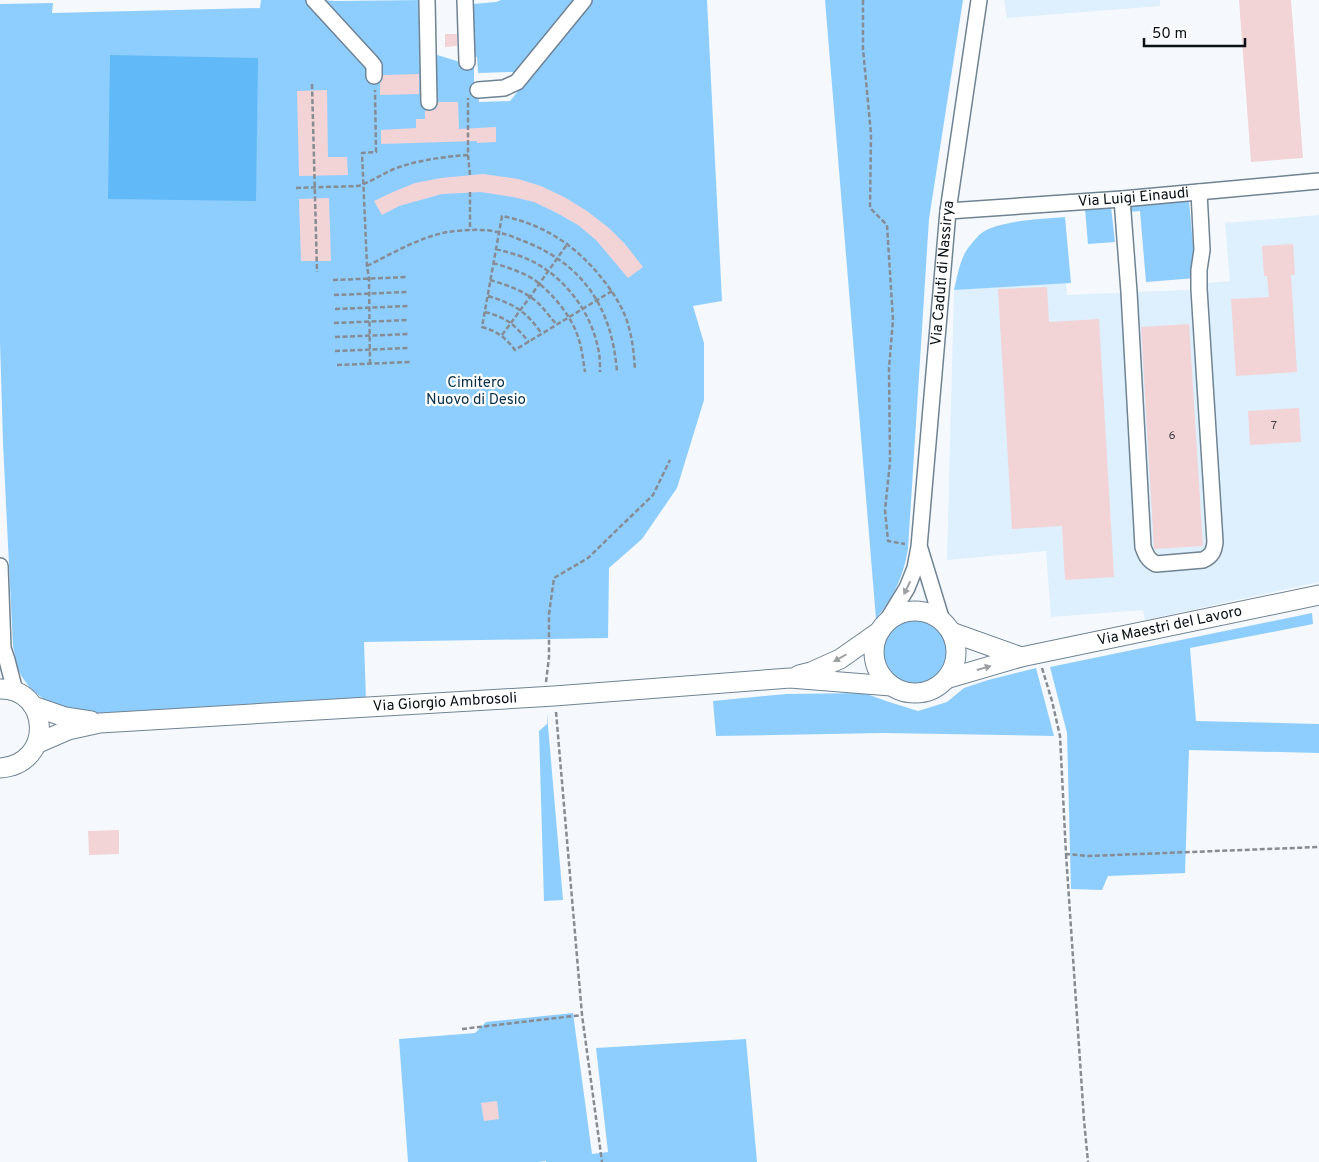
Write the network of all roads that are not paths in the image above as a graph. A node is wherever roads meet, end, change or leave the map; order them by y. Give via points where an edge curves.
1 (314, 0) edge
2 (427, 0) edge
3 (465, 0) edge
4 (584, 0) edge
5 (979, 0) edge
6 (467, 62) dead end
7 (374, 76) road end
8 (473, 90) road end
9 (429, 102) dead end
10 (1319, 181) edge
11 (1199, 192) junction
12 (1122, 199) junction
13 (948, 211) junction
14 (919, 547) junction
15 (0, 566) edge
16 (1319, 595) edge
17 (882, 627) junction
18 (947, 627) junction
19 (1, 651) edge
20 (1029, 656) junction
21 (790, 678) junction
22 (946, 680) junction
23 (891, 686) junction
24 (8, 690) edge
25 (33, 706) junction
26 (100, 723) junction
27 (38, 743) junction
28 (0, 768) edge

1 - 7 street via 371,62
2 - 9 street
3 - 6 street
4 - 8 street via 517,82 504,88
5 - 13 street, Via Caduti di Nassirya
10 - 11 street, Via Luigi Einaudi
11 - 12 street, Via Luigi Einaudi
11 - 12 street via 1202,250 1199,289 1215,542 1212,555 1203,560 1156,564 1150,561 1143,547
12 - 13 street, Via Luigi Einaudi
13 - 14 street, Via Caduti di Nassirya
14 -> 17 street, Via Caduti di Nassirya via 907,588
14 - 18 street, Via Caduti di Nassirya
15 - 19 street
16 - 20 main road, Via Maestri del Lavoro
17 - 18 main road via 895,616 919,612 931,615
17 -> 21 main road, Via Giorgio Ambrosoli via 840,659
17 - 23 main road via 874,645 875,660 880,675
18 - 20 main road
18 - 22 main road via 956,644 956,657
19 - 24 street via 7,660
22 -> 20 main road, Via Maestri del Lavoro
21 - 23 main road, Via Giorgio Ambrosoli
21 - 26 main road, Via Giorgio Ambrosoli
22 - 23 main road via 926,692 914,694
24 - 25 main road via 25,697
25 - 26 main road, Via Giorgio Ambrosoli via 65,717
25 - 27 main road via 40,724
26 - 27 main road, Via Giorgio Ambrosoli via 68,730
27 - 28 main road via 21,762

